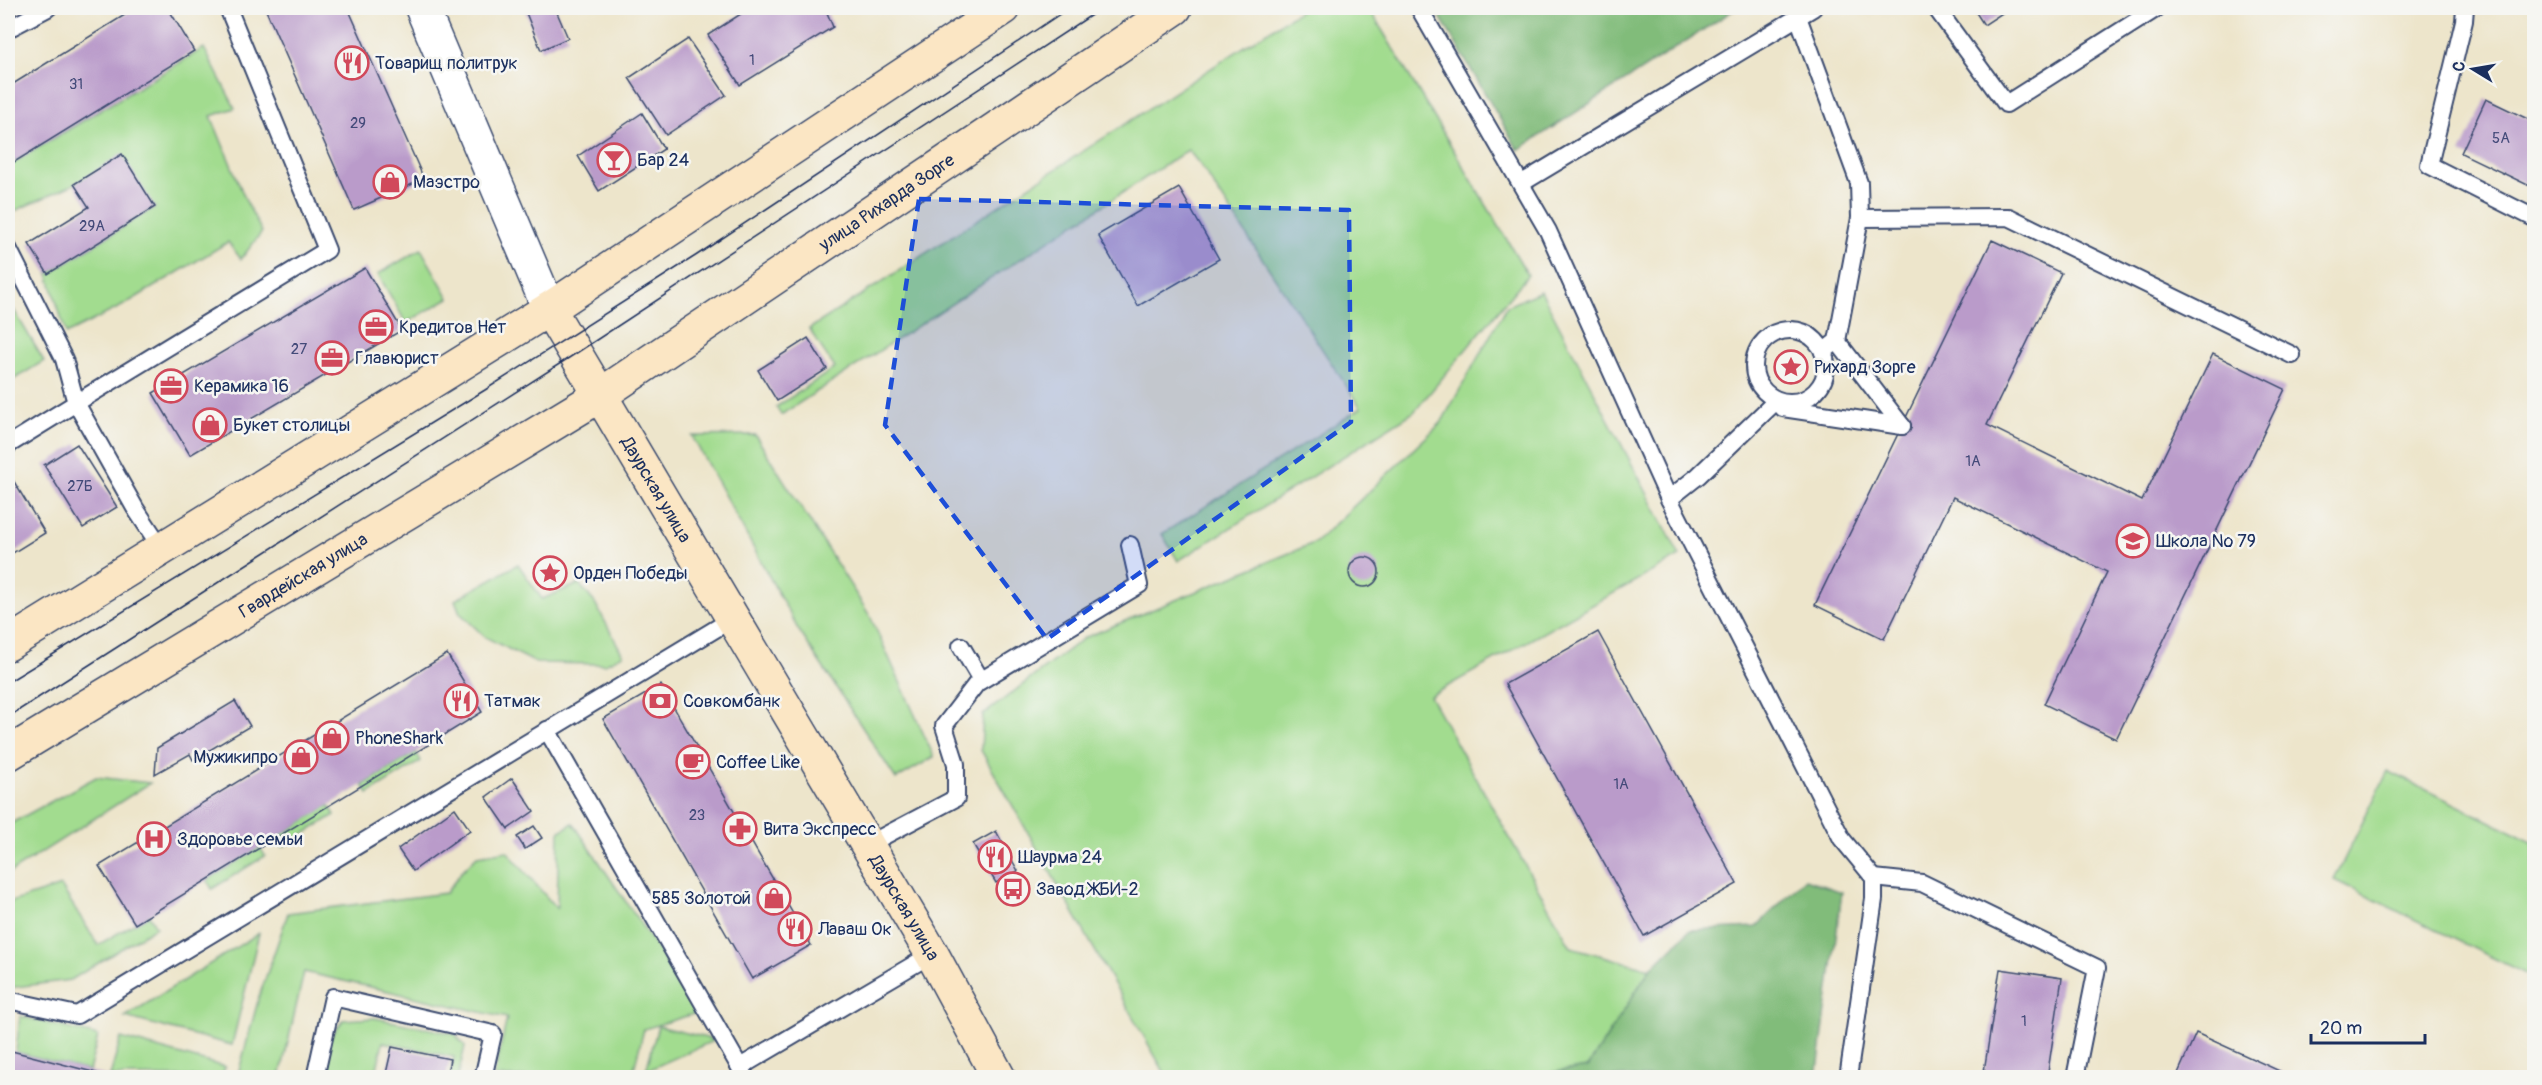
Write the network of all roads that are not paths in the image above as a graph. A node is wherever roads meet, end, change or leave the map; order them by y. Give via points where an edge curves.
1 (48, 8) edge
2 (228, 8) edge
3 (422, 8) edge
4 (1004, 8) edge
5 (1175, 8) edge
6 (1419, 8) edge
7 (1813, 8) edge
8 (1936, 8) edge
9 (2157, 8) edge
10 (2465, 8) edge
11 (1798, 17) junction
12 (8, 29) edge
13 (1522, 183) junction
14 (1860, 218) junction
15 (2535, 218) edge
16 (8, 248) edge
17 (549, 309) junction
18 (1837, 341) junction
19 (1823, 352) junction
20 (2292, 356) dead end
21 (599, 396) junction
22 (76, 403) junction
23 (1773, 403) junction
24 (8, 445) edge
25 (1669, 499) junction
26 (1130, 545) dead end
27 (162, 549) junction
28 (732, 619) junction
29 (8, 644) edge
30 (961, 646) dead end
31 (981, 680) junction
32 (548, 730) junction
33 (8, 754) edge
34 (867, 845) junction
35 (1874, 878) junction
36 (932, 954) junction
37 (8, 1000) edge
38 (743, 1072) edge
39 (315, 1077) edge
40 (483, 1077) edge
41 (999, 1077) edge
42 (1848, 1077) edge
43 (2075, 1077) edge

1 - 12 lane
2 - 22 lane via 327,250
3 - 17 street, Даурская улица
4 - 17 main road
5 - 21 main road, улица Рихарда Зорге
6 - 13 lane
7 - 11 lane
8 - 9 lane via 2006,104
10 - 15 lane via 2429,165
11 - 13 lane
11 - 14 lane via 1859,183
13 - 25 lane via 1548,231
14 - 18 lane
14 - 20 lane via 2009,217
16 - 22 lane via 64,359
17 - 21 main road, Даурская улица
17 - 27 main road
18 - 19 lane
18 - 23 lane via 1902,426
19 - 23 lane via 1826,364 1820,387 1800,401
19 - 23 lane via 1818,342 1797,330 1784,330 1764,340 1756,350 1754,374
21 - 28 main road, Даурская улица
21 - 33 main road, Гвардейская улица
22 - 24 lane
22 - 27 lane
23 - 25 lane
25 - 35 lane via 1842,839
26 - 31 lane via 1139,585
27 - 29 main road
28 - 32 lane
28 - 34 main road, Даурская улица
30 - 31 lane
31 - 34 lane via 944,726 956,764 956,798
32 - 37 lane via 77,1015
32 - 38 lane
34 - 36 main road, Даурская улица
35 - 42 lane
35 - 43 lane via 1922,883 2097,968
36 - 38 lane
36 - 41 main road, Даурская улица
39 - 40 lane via 333,998 493,1034

